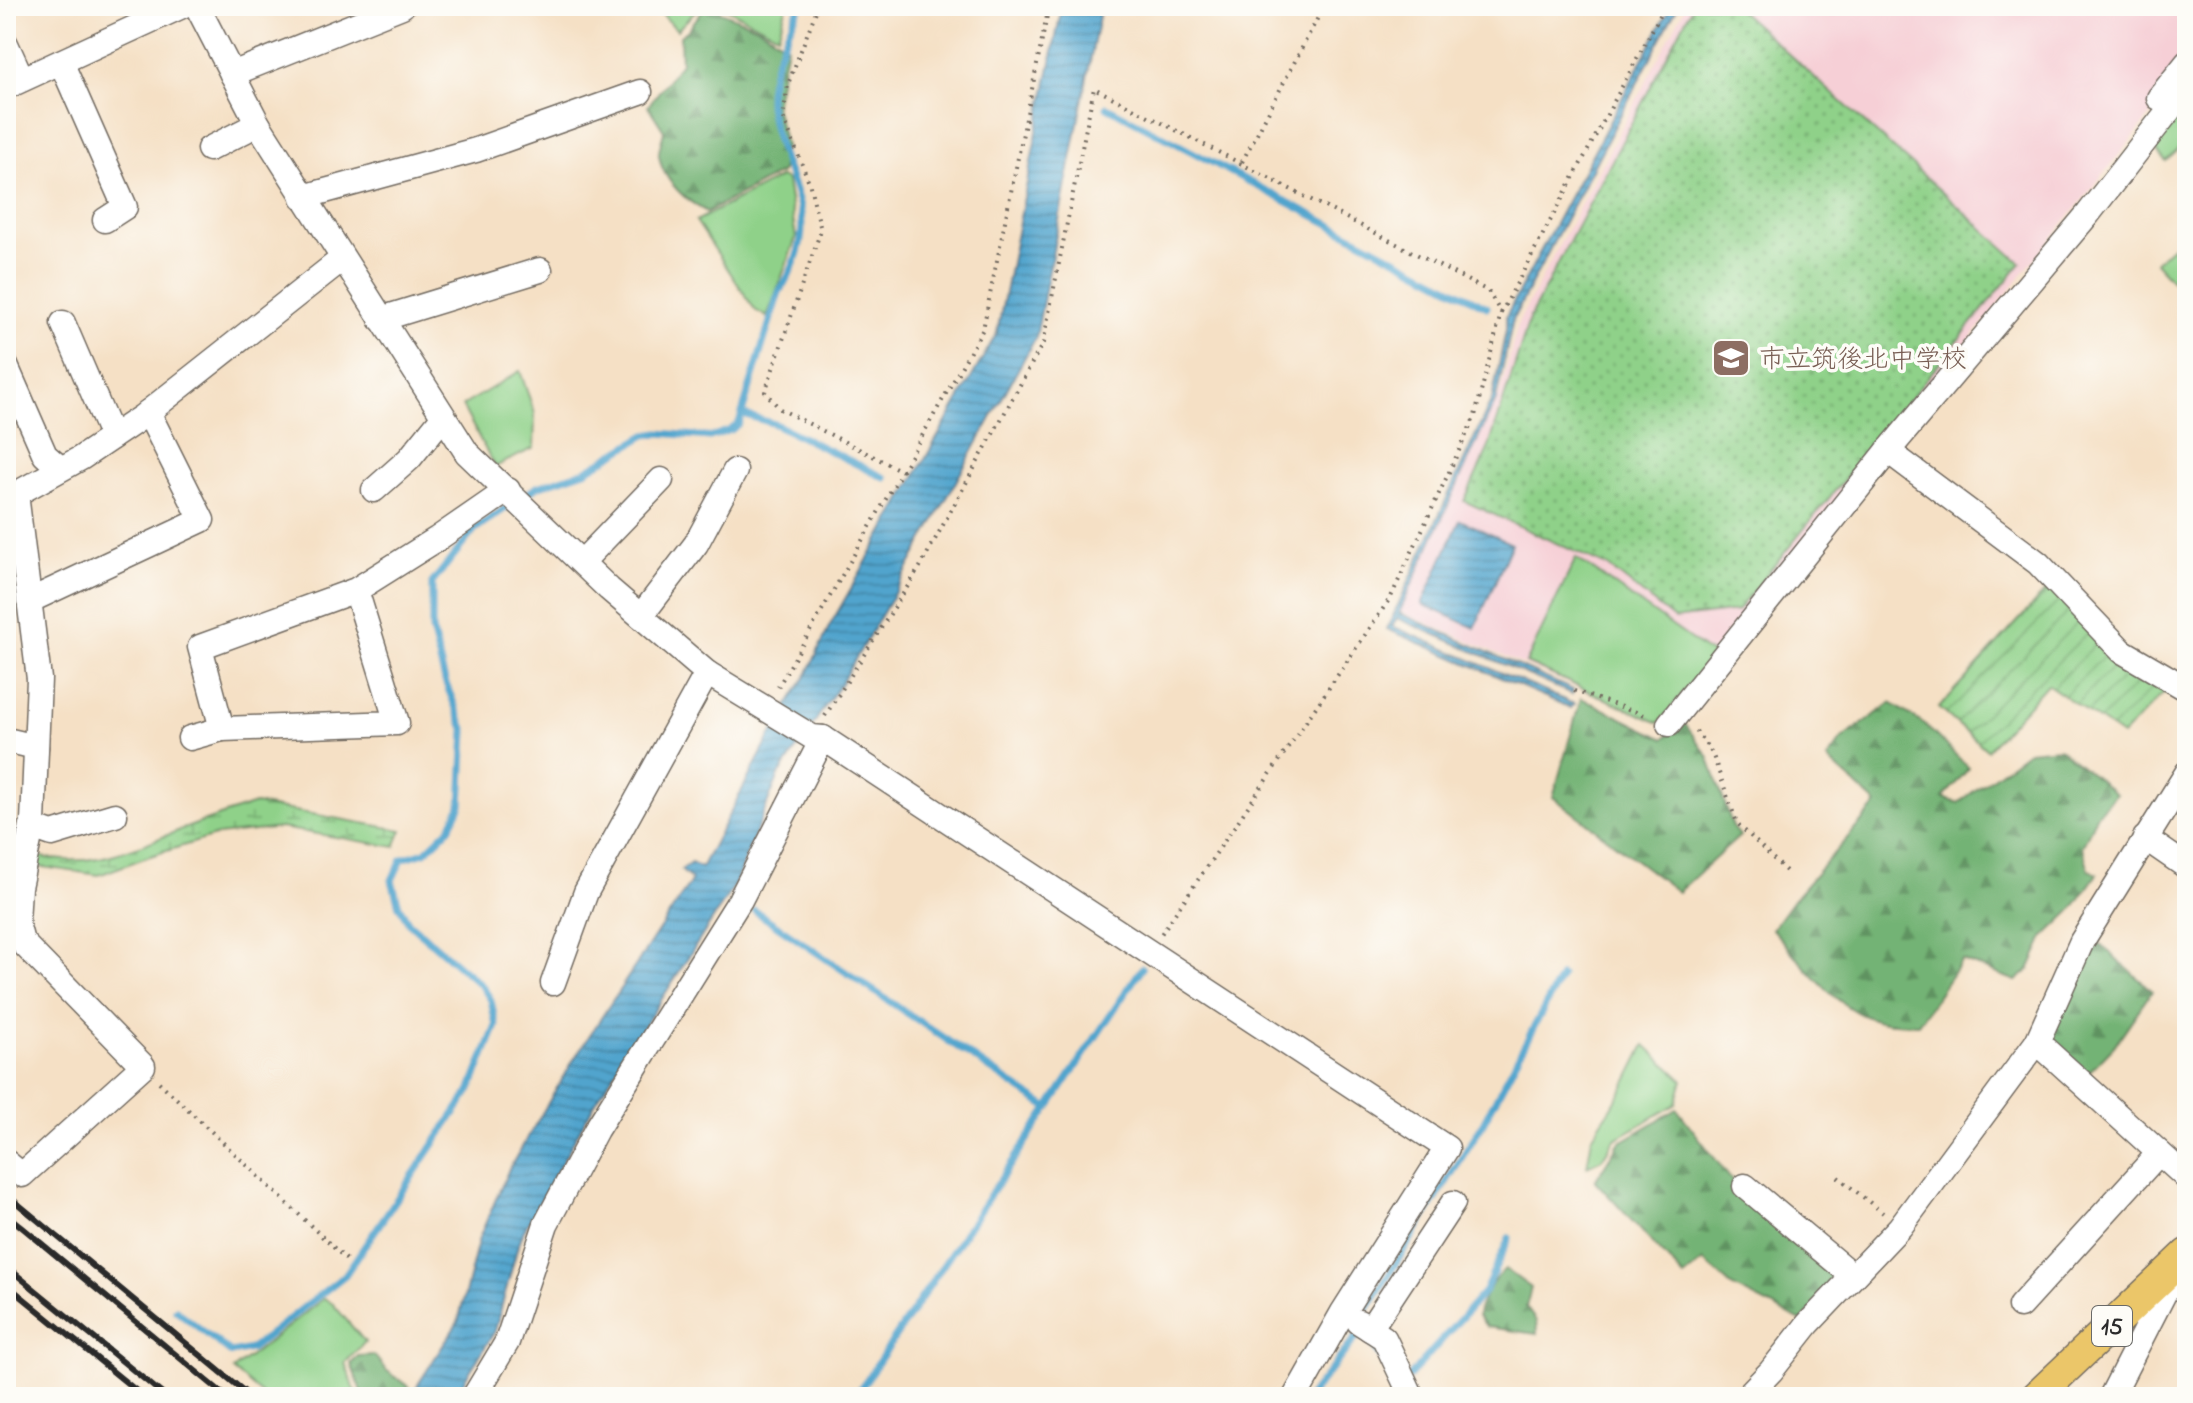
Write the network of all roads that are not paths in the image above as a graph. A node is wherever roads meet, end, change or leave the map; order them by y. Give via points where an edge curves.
1 (182, 6) edge
2 (197, 6) edge
3 (402, 6) edge
4 (6, 44) edge
5 (61, 62) junction
6 (2187, 63) edge
7 (232, 74) junction
8 (14, 83) edge
9 (2187, 87) edge
10 (640, 92) dead end
11 (258, 124) junction
12 (209, 149) dead end
13 (2113, 182) junction
14 (303, 197) junction
15 (105, 220) dead end
16 (342, 259) junction
17 (540, 270) dead end
18 (381, 319) junction
19 (63, 323) dead end
20 (6, 366) edge
21 (148, 412) junction
22 (443, 417) junction
23 (112, 437) junction
24 (1888, 451) junction
25 (60, 468) junction
26 (735, 471) dead end
27 (661, 480) dead end
28 (374, 490) dead end
29 (508, 490) junction
30 (11, 494) edge
31 (582, 562) junction
32 (16, 577) edge
33 (356, 590) junction
34 (29, 601) junction
35 (641, 616) junction
36 (707, 673) junction
37 (2187, 689) edge
38 (1674, 717) road end
39 (222, 729) junction
40 (818, 737) junction
41 (190, 738) dead end
42 (6, 740) edge
43 (36, 747) junction
44 (2187, 773) edge
45 (115, 815) dead end
46 (32, 827) junction
47 (2145, 838) junction
48 (2187, 867) edge
49 (12, 923) edge
50 (553, 983) dead end
51 (2037, 1042) junction
52 (2159, 1153) junction
53 (6, 1162) edge
54 (2187, 1178) edge
55 (1745, 1186) dead end
56 (1453, 1203) dead end
57 (2184, 1258) edge
58 (1853, 1276) junction
59 (2020, 1306) dead end
60 (1343, 1312) junction
61 (1370, 1329) junction
62 (474, 1397) edge
63 (1295, 1397) edge
64 (1412, 1397) edge
65 (1746, 1397) edge
66 (2036, 1397) edge
67 (2111, 1397) edge

1 - 5 street
2 - 7 street
3 - 7 street
4 - 8 street
5 - 8 street
5 - 15 street via 125,207
6 - 13 street via 2101,173
7 - 11 street
9 - 13 street
10 - 14 street via 476,150
11 - 12 street
11 - 14 street
13 - 24 street
14 - 16 street
16 - 18 street
16 - 21 street
17 - 18 street
18 - 22 street
19 - 23 street
20 - 25 street via 45,455
21 - 23 street
21 - 34 street via 202,520
22 - 28 street via 409,459
22 - 29 street via 467,453
23 - 25 street
24 - 37 street via 2038,563 2122,651
24 - 38 street
25 - 30 street
26 - 35 street via 696,544
27 - 31 street
29 - 31 street
29 - 33 street
30 - 32 street
31 - 35 street
32 - 34 street
33 - 39 street via 200,647
33 - 39 street via 397,723
34 - 43 street via 39,679
35 - 36 street
36 - 40 street
36 - 50 street via 586,892
39 - 41 street
40 - 60 street via 1447,1148
40 - 62 street via 740,900 596,1130 546,1224 507,1342
42 - 43 street
43 - 46 street
44 - 47 street
45 - 46 street via 52,834
46 - 49 street
47 - 48 street
47 - 51 street via 2082,941
49 - 53 street via 22,942 143,1066 22,1175
51 - 52 street
51 - 58 street via 1900,1227
52 - 54 street
52 - 59 street
55 - 58 street
56 - 61 street
57 - 66 main road, 15
57 - 67 street
58 - 65 street
60 - 61 street
60 - 63 street
61 - 64 street via 1384,1338

